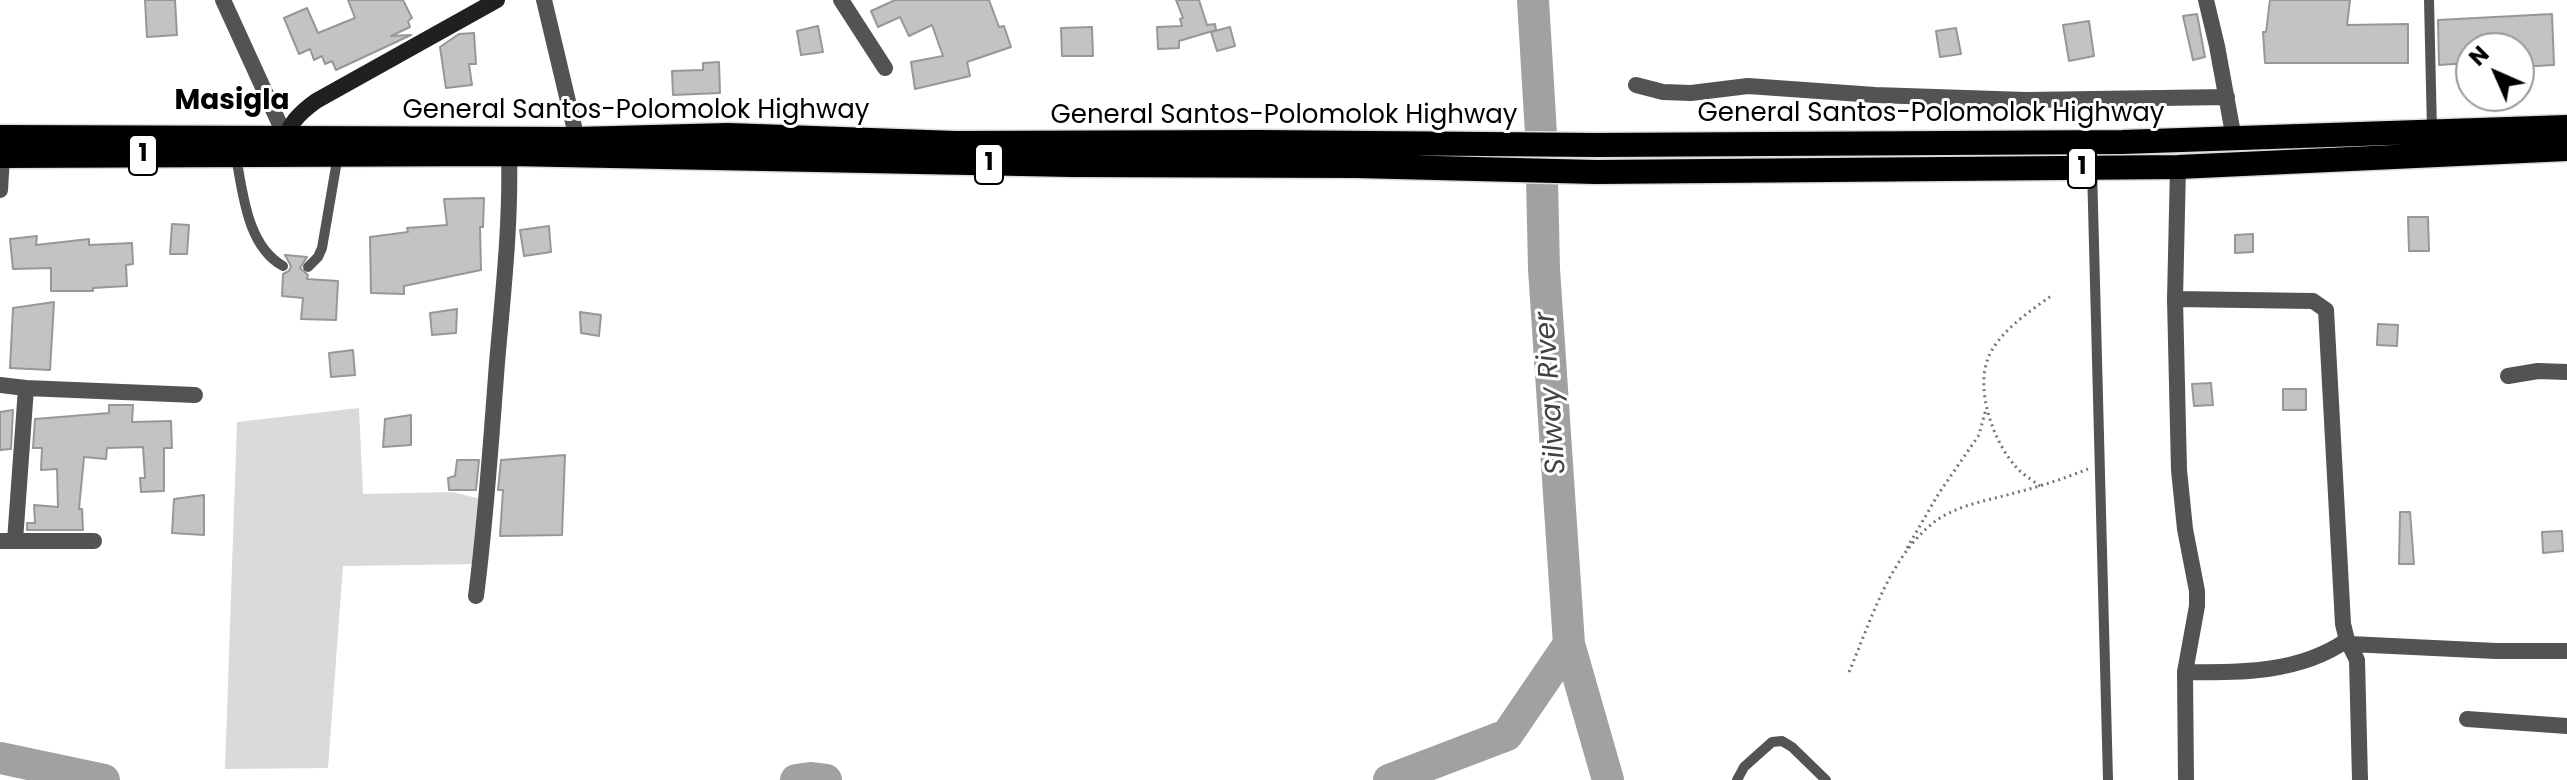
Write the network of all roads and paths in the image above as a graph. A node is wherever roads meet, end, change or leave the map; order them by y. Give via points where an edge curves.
1 (223, 0) edge
2 (497, 0) edge
3 (544, 0) edge
4 (841, 0) edge
5 (2206, 0) edge
6 (2429, 0) edge
7 (885, 68) dead end
8 (1636, 85) dead end
9 (2227, 97) junction
10 (2567, 127) edge
11 (2432, 133) junction
12 (577, 139) junction
13 (2234, 139) junction
14 (286, 146) junction
15 (2567, 149) edge
16 (1, 150) edge
17 (509, 154) junction
18 (236, 155) junction
19 (338, 155) junction
20 (2178, 167) junction
21 (2092, 168) junction
22 (0, 190) edge
23 (283, 266) dead end
24 (308, 267) dead end
25 (2051, 296) dead end
26 (2175, 299) junction
27 (2567, 372) edge
28 (2508, 376) dead end
29 (0, 385) edge
30 (26, 388) junction
31 (195, 395) dead end
32 (1987, 407) junction
33 (2099, 465) junction
34 (2040, 486) junction
35 (7, 541) edge
36 (94, 541) dead end
37 (1905, 551) junction
38 (476, 596) dead end
39 (2348, 642) junction
40 (2567, 651) edge
41 (1849, 672) dead end
42 (2185, 672) junction
43 (2467, 719) dead end
44 (2567, 726) edge
45 (1737, 780) edge
46 (1826, 780) edge
47 (2108, 780) edge
48 (2186, 780) edge
49 (2360, 780) edge

1 - 14 street
2 - 14 main road via 316,101 297,117
3 - 12 street
4 - 7 street
5 - 9 street
6 - 11 lane
8 - 9 street via 1663,92 1748,86 2026,100
9 - 13 street
10 - 11 highway, General Santos-Polomolok Highway / 1
11 - 13 highway, General Santos-Polomolok Highway / 1
12 - 13 highway, General Santos-Polomolok Highway / 1 via 728,135 955,143 1469,145
12 - 14 highway, General Santos-Polomolok Highway / 1
14 - 16 highway, General Santos-Polomolok Highway / 1
14 - 18 highway, 1
14 - 19 highway, 1
15 - 20 highway, 1
16 - 18 highway, 1
16 - 22 street
17 - 19 highway, 1
17 - 21 highway, 1 via 1596,172
17 - 38 street via 506,270
18 - 23 lane via 253,228 267,253
19 - 24 lane via 322,248
20 - 21 highway, 1
20 - 26 street
21 - 33 lane
25 - 32 path via 2011,327 1990,352 1983,382
26 - 39 street via 2313,301 2326,310
26 - 42 street via 2179,470 2197,591
27 - 28 street
29 - 30 street
30 - 31 street
30 - 35 street
32 - 34 path via 1997,440 2016,468
32 - 37 path via 1979,435
33 - 34 path
33 - 47 lane
34 - 37 path via 1963,508 1937,521
35 - 36 street
37 - 41 path
39 - 40 street
39 - 42 street via 2303,663 2251,671
39 - 49 street via 2357,660
42 - 48 street
43 - 44 street
45 - 46 lane via 1772,742 1782,741

